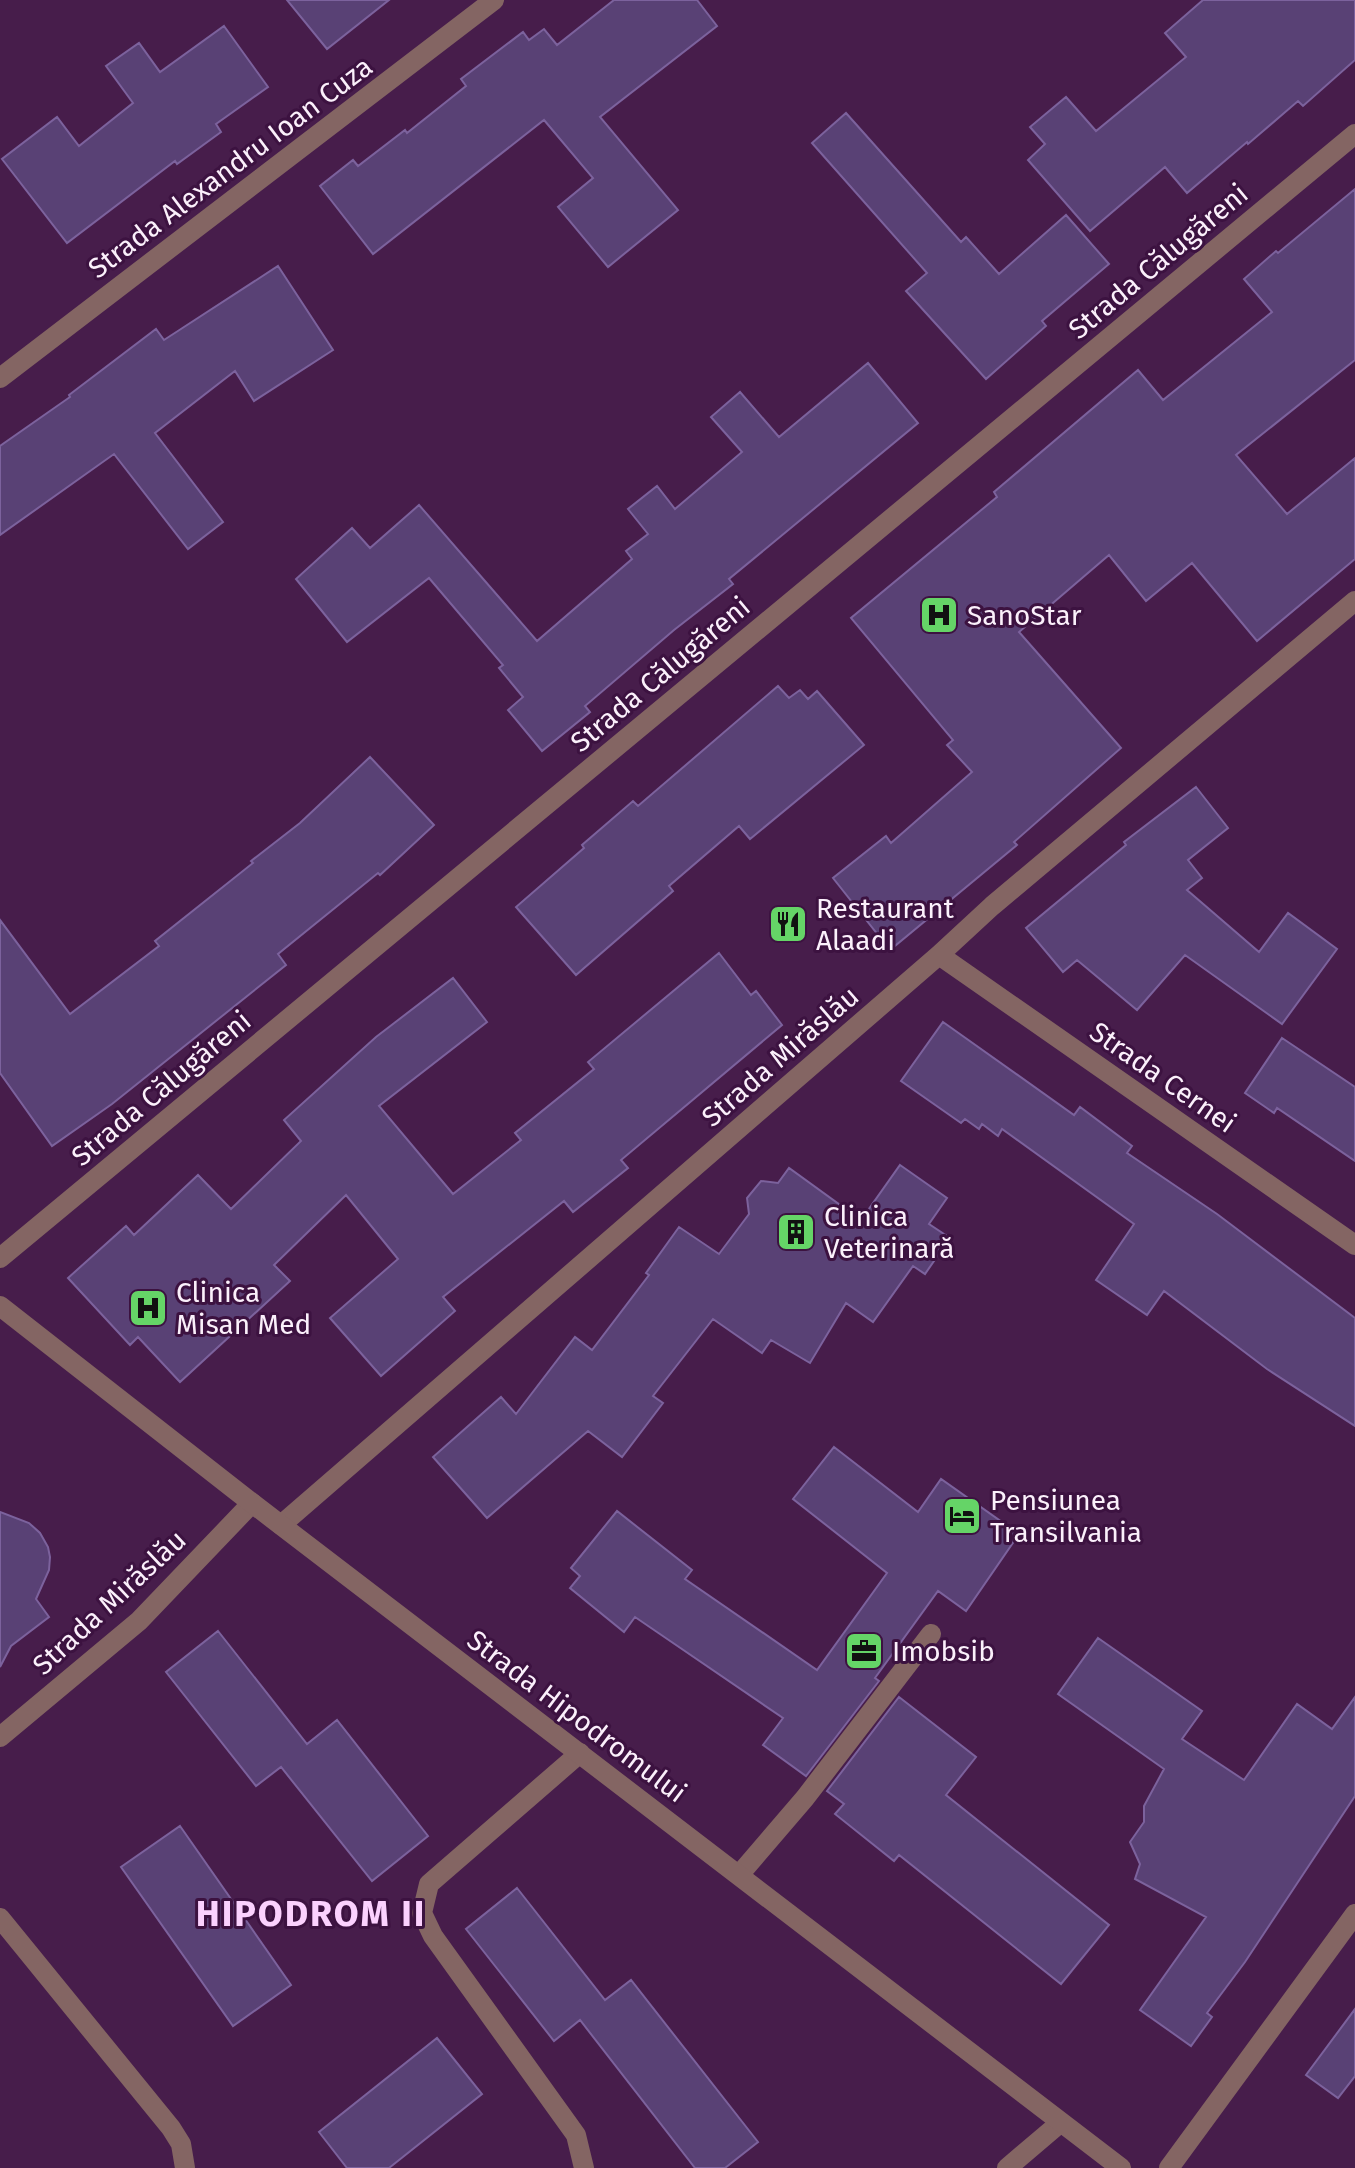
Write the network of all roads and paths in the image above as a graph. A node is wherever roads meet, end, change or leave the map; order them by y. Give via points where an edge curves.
1 (494, 0) edge
2 (1355, 134) edge
3 (0, 378) edge
4 (1355, 601) edge
5 (939, 955) junction
6 (1355, 1245) edge
7 (0, 1258) edge
8 (0, 1306) edge
9 (252, 1503) junction
10 (281, 1525) junction
11 (931, 1634) dead end
12 (0, 1737) edge
13 (580, 1753) junction
14 (739, 1875) junction
15 (1355, 1914) edge
16 (0, 1918) edge
17 (1060, 2123) junction
18 (185, 2168) edge
19 (584, 2168) edge
20 (1007, 2168) edge
21 (1121, 2168) edge
22 (1169, 2168) edge

1 - 3 street, Strada Alexandru Ioan Cuza
2 - 7 street, Strada Călugăreni
4 - 5 street, Strada Mirăslău
5 - 6 street, Strada Cernei
5 - 10 street, Strada Mirăslău
8 - 9 street, Strada Hipodromului
9 - 10 street, Strada Hipodromului
9 - 12 street, Strada Mirăslău via 139,1621
10 - 13 street, Strada Hipodromului
11 - 14 street
13 - 14 street, Strada Hipodromului
13 - 19 street via 429,1884 422,1913 433,1936 576,2135
14 - 17 street, Strada Hipodromului
15 - 22 street
16 - 18 street via 171,2128 181,2144
17 - 20 street
17 - 21 street, Strada Hipodromului

